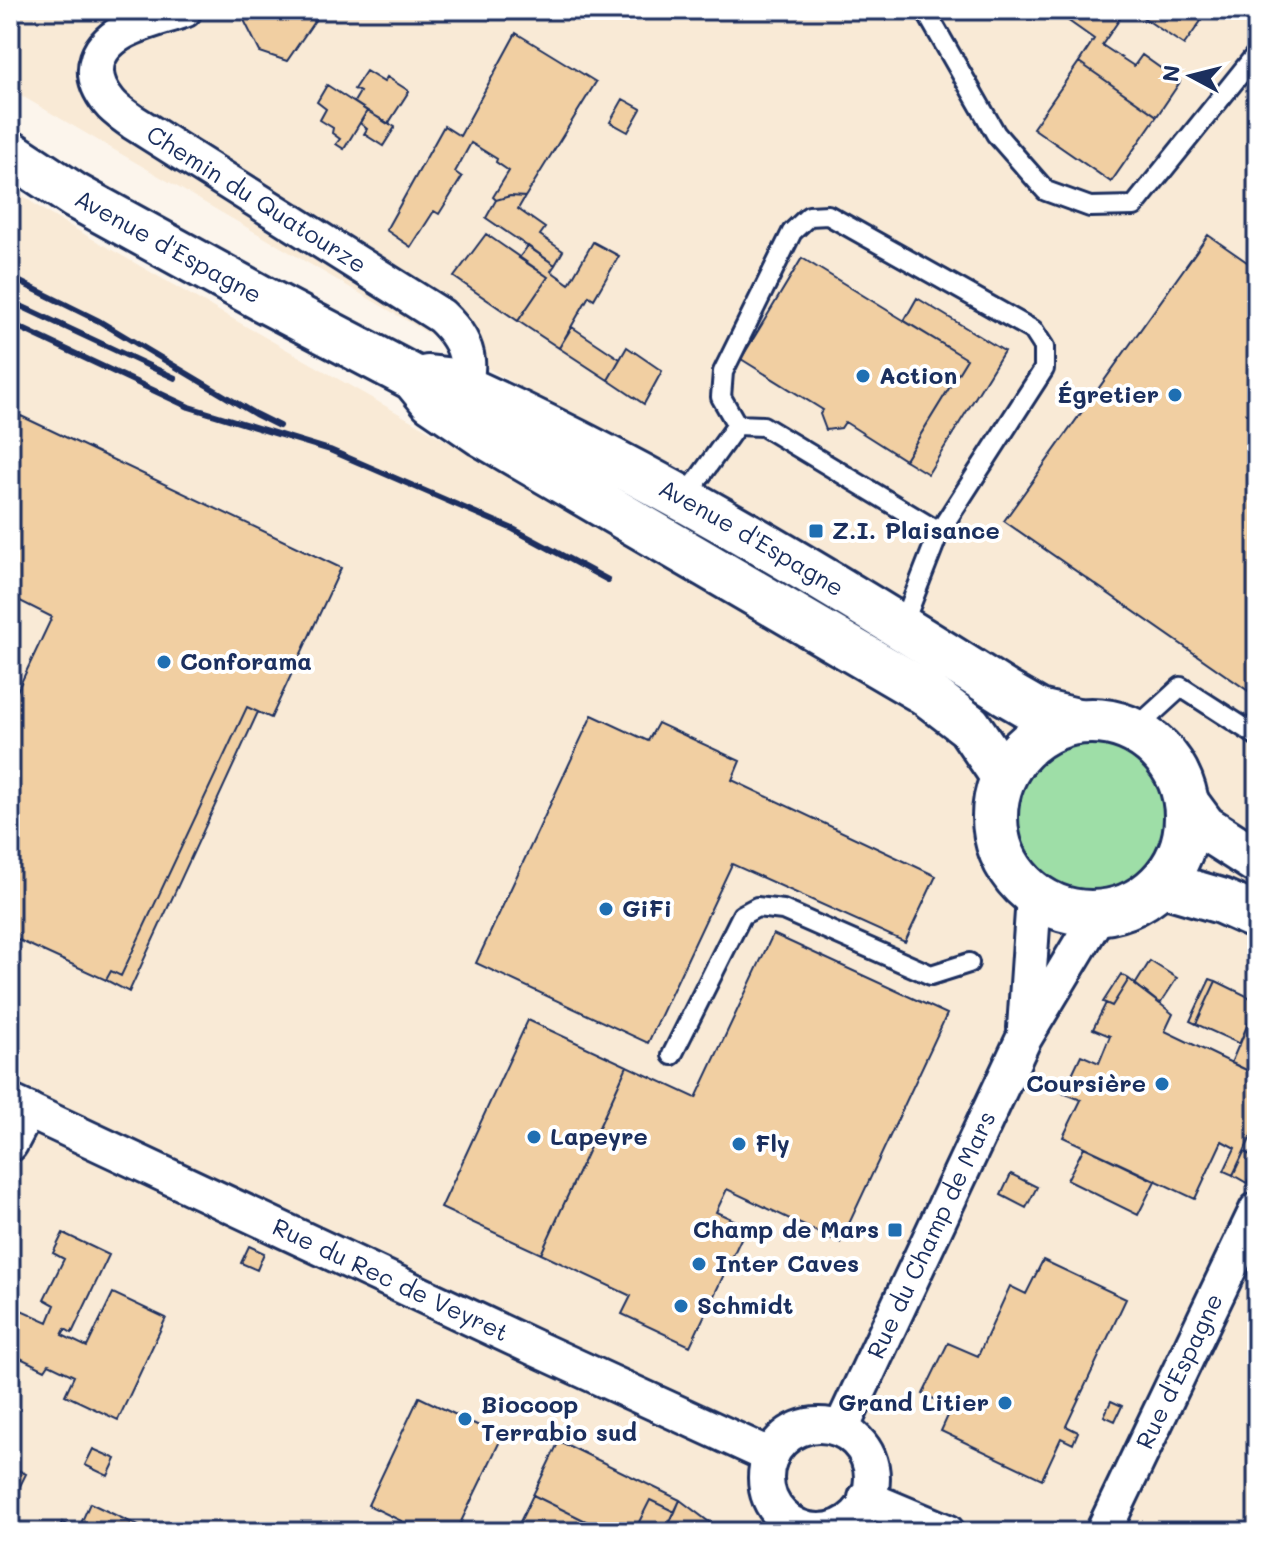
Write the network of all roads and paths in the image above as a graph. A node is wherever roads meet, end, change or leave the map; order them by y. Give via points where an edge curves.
1 (184, 10) edge
2 (925, 10) edge
3 (1257, 53) edge
4 (10, 153) edge
5 (460, 402) junction
6 (737, 425) junction
7 (684, 499) junction
8 (939, 532) junction
9 (902, 627) junction
10 (1077, 721) junction
11 (1134, 730) junction
12 (1257, 736) edge
13 (1003, 776) junction
14 (1187, 804) junction
15 (1257, 861) edge
16 (1163, 884) junction
17 (1034, 897) junction
18 (1098, 915) junction
19 (1257, 917) edge
20 (969, 963) dead end
21 (1023, 1040) junction
22 (672, 1055) dead end
23 (19, 1106) edge
24 (10, 1144) edge
25 (1257, 1210) edge
26 (841, 1429) junction
27 (771, 1456) junction
28 (866, 1498) junction
29 (793, 1528) edge
30 (947, 1532) edge
31 (1103, 1532) edge

1 - 5 street, Chemin du Quatourze via 131,28 99,52 99,88 110,104 441,316 467,348
2 - 3 lane via 996,134 1046,191 1090,207 1134,206
4 - 5 main road, Avenue d'Espagne via 75,196 414,378 432,400
5 - 7 main road, Avenue d'Espagne
5 - 13 main road, Avenue d'Espagne via 550,475 926,693 969,726
6 - 7 lane
6 - 8 lane via 763,426
6 - 8 lane via 721,397 723,372 792,232 809,216 828,215 1033,330 1044,347 1044,369
7 - 9 main road, Avenue d'Espagne
8 - 9 lane
9 - 10 main road, Avenue d'Espagne via 1039,712
10 - 11 main road
10 - 13 main road via 1027,744
11 - 12 lane via 1181,687
11 - 14 main road via 1159,747 1176,769
13 - 17 main road via 994,812 1002,856
14 - 15 main road via 1204,827
14 - 16 main road via 1185,842
16 - 18 main road via 1133,906
16 - 19 main road
17 - 18 main road via 1063,911
17 - 21 street, Rue du Champ de Mars
18 - 21 street, Rue du Champ de Mars
20 - 22 lane via 931,975 783,910 757,907 742,915
21 - 26 street, Rue du Champ de Mars
23 - 24 street
23 - 27 street, Rue du Rec de Veyret
25 - 31 street, Rue d'Espagne
26 - 27 street via 821,1424 798,1429 784,1437
26 - 28 street via 865,1451 871,1470
27 - 29 street via 766,1475 770,1499
28 - 29 street via 858,1514 842,1526 823,1531
28 - 30 street

